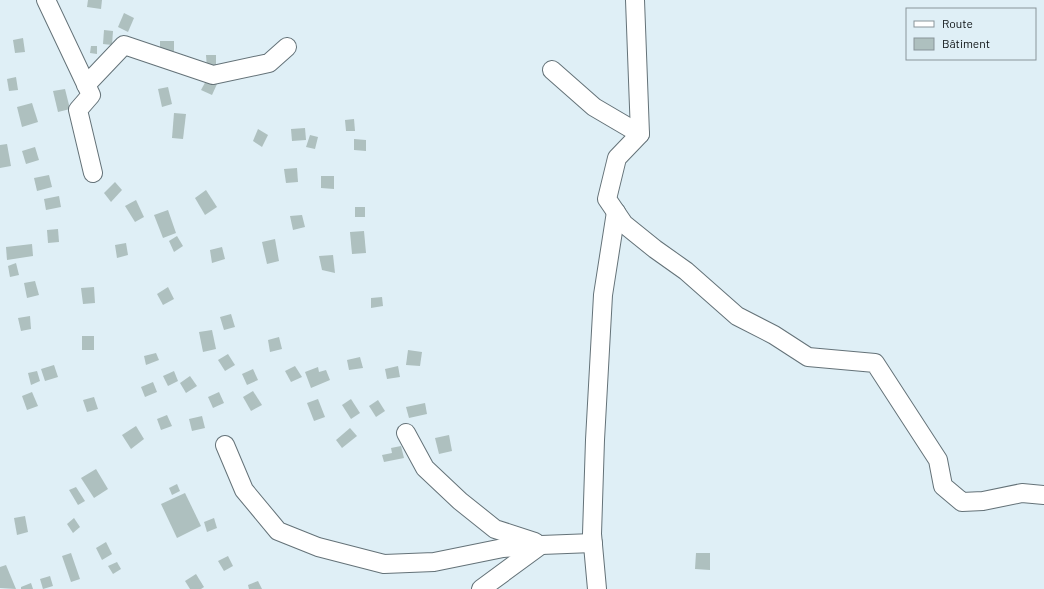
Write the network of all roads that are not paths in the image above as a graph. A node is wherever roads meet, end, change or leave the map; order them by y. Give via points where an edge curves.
1 (46, 0) edge
2 (635, 0) edge
3 (287, 47) dead end
4 (552, 70) dead end
5 (86, 85) junction
6 (640, 134) junction
7 (93, 173) dead end
8 (616, 212) junction
9 (406, 433) dead end
10 (225, 445) dead end
11 (1044, 495) edge
12 (593, 543) junction
13 (541, 544) junction
14 (481, 589) edge
15 (597, 589) edge

1 - 5 street
2 - 6 street
3 - 5 street via 269,63 213,75 124,45
4 - 6 street via 594,107
5 - 7 street via 91,95 78,110
6 - 8 street via 617,158 607,199
8 - 11 street via 624,224 686,271 737,316 774,335 808,357 875,363 938,460 943,486 962,502 983,501 1022,493
8 - 12 street via 603,295 595,440
9 - 13 street via 425,468 460,501 495,529
10 - 13 street via 244,490 278,531 318,547 384,564 434,562 503,548
12 - 13 street
12 - 15 street
13 - 14 street

